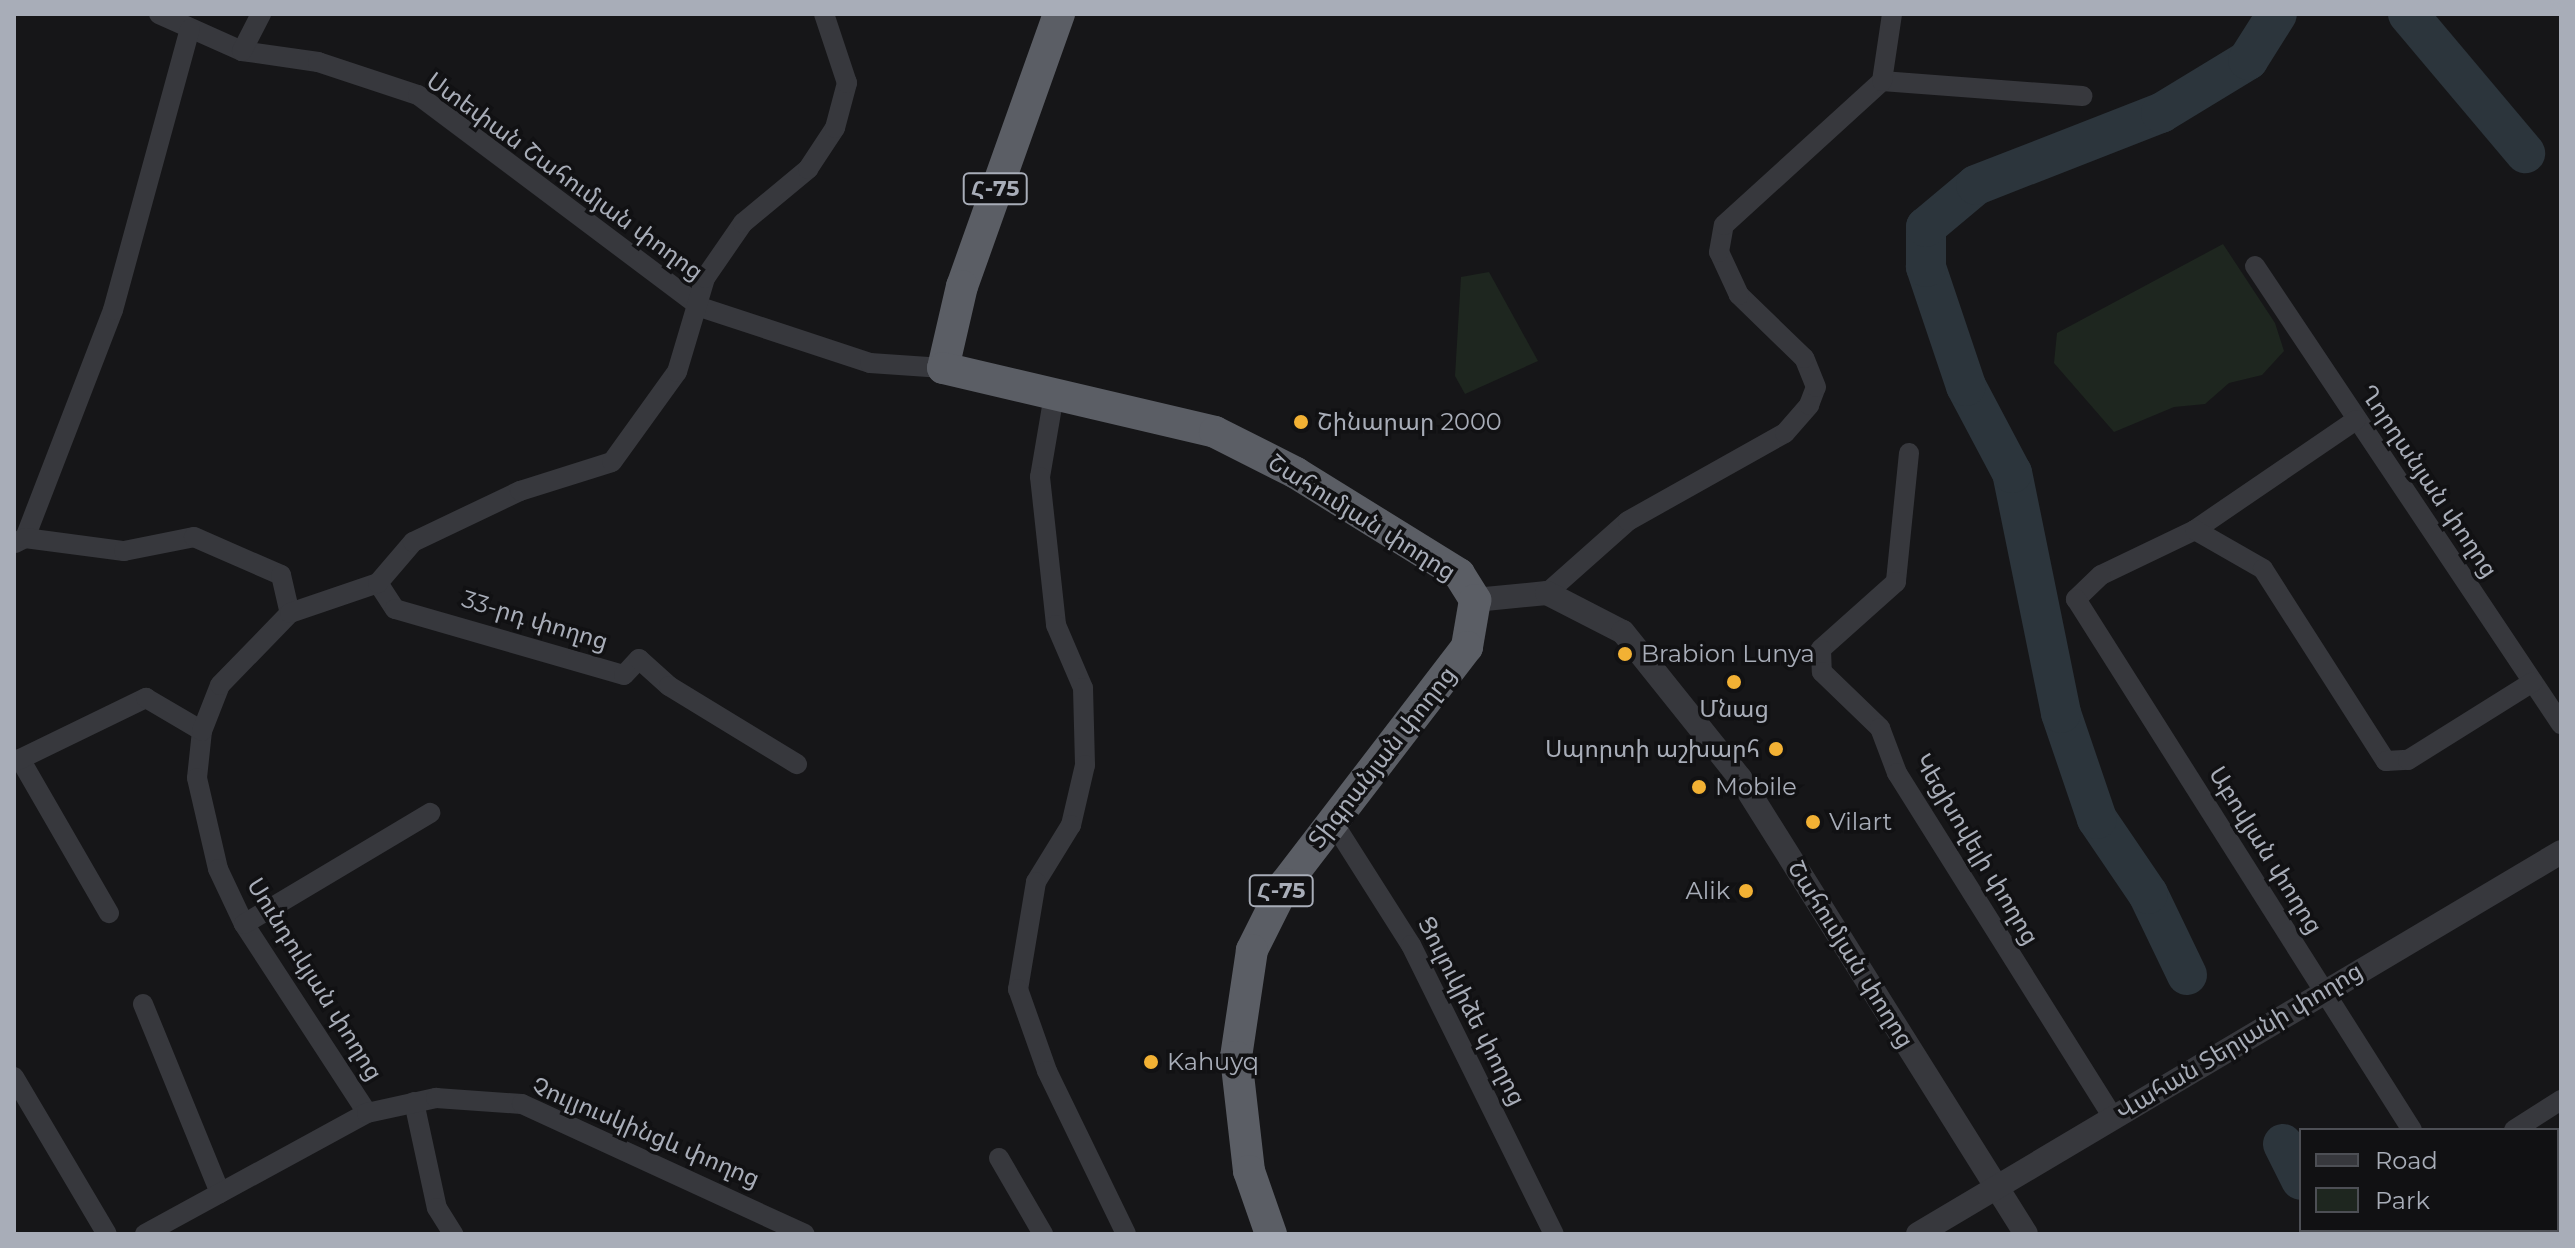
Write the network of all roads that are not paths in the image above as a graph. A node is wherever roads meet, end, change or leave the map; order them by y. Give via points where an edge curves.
1 (159, 14) edge
2 (261, 14) edge
3 (824, 14) edge
4 (1059, 14) edge
5 (1892, 14) edge
6 (190, 29) junction
7 (242, 51) junction
8 (1882, 81) junction
9 (2082, 96) dead end
10 (2255, 266) dead end
11 (700, 307) junction
12 (943, 368) junction
13 (1054, 395) junction
14 (2356, 420) junction
15 (1909, 453) dead end
16 (2195, 530) junction
17 (20, 540) edge
18 (378, 583) junction
19 (1547, 593) junction
20 (1475, 600) junction
21 (290, 613) junction
22 (2533, 682) junction
23 (2561, 724) edge
24 (202, 731) junction
25 (17, 760) edge
26 (797, 764) dead end
27 (430, 813) dead end
28 (1331, 819) junction
29 (2561, 852) edge
30 (109, 913) dead end
31 (244, 924) junction
32 (2323, 990) junction
33 (143, 1004) dead end
34 (14, 1077) edge
35 (2561, 1100) edge
36 (414, 1102) junction
37 (367, 1113) junction
38 (2113, 1117) junction
39 (2411, 1128) edge
40 (2517, 1128) edge
41 (999, 1158) dead end
42 (1996, 1186) junction
43 (220, 1193) junction
44 (107, 1234) edge
45 (145, 1234) edge
46 (453, 1234) edge
47 (805, 1234) edge
48 (1043, 1234) edge
49 (1126, 1234) edge
50 (1271, 1234) edge
51 (1554, 1234) edge
52 (1918, 1234) edge
53 (2026, 1234) edge

1 - 6 street, Ստեփան Շահումյան փողոց
2 - 7 street
3 - 11 street via 847,83 835,128 808,169 743,223 705,278
4 - 12 highway, Հ-75 via 962,286
5 - 8 street
6 - 7 street, Ստեփան Շահումյան փողոց
6 - 17 street via 113,310
7 - 11 street, Ստեփան Շահումյան փողոց via 318,62 418,95
8 - 9 street
8 - 19 street via 1724,225 1719,252 1739,295 1804,358 1816,387 1809,405 1785,433 1628,521
10 - 14 street, Ղորղանյան փողոց
11 - 12 street, Ստեփան Շահումյան փողոց via 870,363
11 - 18 street via 677,372 612,462 520,491 413,542
12 - 13 highway, Շահումյան փողոց
13 - 20 highway, Շահումյան փողոց via 1228,439 1459,574
13 - 49 street via 1040,477 1056,625 1083,688 1085,765 1071,825 1036,882 1018,989 1047,1071
14 - 16 street
14 - 22 street, Ղորղանյան փողոց
15 - 38 street, Կեցխովելի փողոց via 1896,582 1821,649 1822,672 1880,728 1897,773
16 - 22 street via 2263,569 2386,761 2408,760
16 - 32 street, Աբովյան փողոց via 2101,575 2076,599
17 - 21 street via 124,551 194,537 281,575
18 - 21 street
18 - 26 street, 33-րդ փողոց via 395,609 624,675 639,659 669,686
19 - 20 street, Շահումյան փողոց
19 - 42 street, Շահումյան փողոց via 1623,632 1740,778
20 - 28 highway, Տիգրանյան փողոց / Հ-75 via 1467,647
21 - 24 street, Սունդուկյան փողոց via 220,685
22 - 23 street, Ղորղանյան փողոց
24 - 25 street via 146,698
24 - 31 street, Սունդուկյան փողոց via 197,778 218,869
25 - 30 street
27 - 31 street
28 - 50 highway, Տիգրանյան փողոց / Հ-75 via 1285,884 1252,950 1236,1057 1249,1171
28 - 51 street, Ցուլուկիձե փողոց via 1411,945
29 - 32 street, Վահան Տերյանի փողոց
31 - 37 street, Սունդուկյան փողոց
32 - 38 street, Վահան Տերյանի փողոց
32 - 39 street, Աբովյան փողոց
33 - 43 street
34 - 44 street
35 - 40 street
36 - 37 street, Չուլյուսկինցև փողոց
36 - 46 street via 437,1208
36 - 47 street, Չուլյուսկինցև փողոց via 522,1104
37 - 43 street, Չուլյուսկինցև փողոց
38 - 42 street, Վահան Տերյանի փողոց
41 - 48 street
42 - 52 street, Վահան Տերյանի փողոց
42 - 53 street, Շահումյան փողոց
43 - 45 street, Չուլյուսկինցև փողոց

